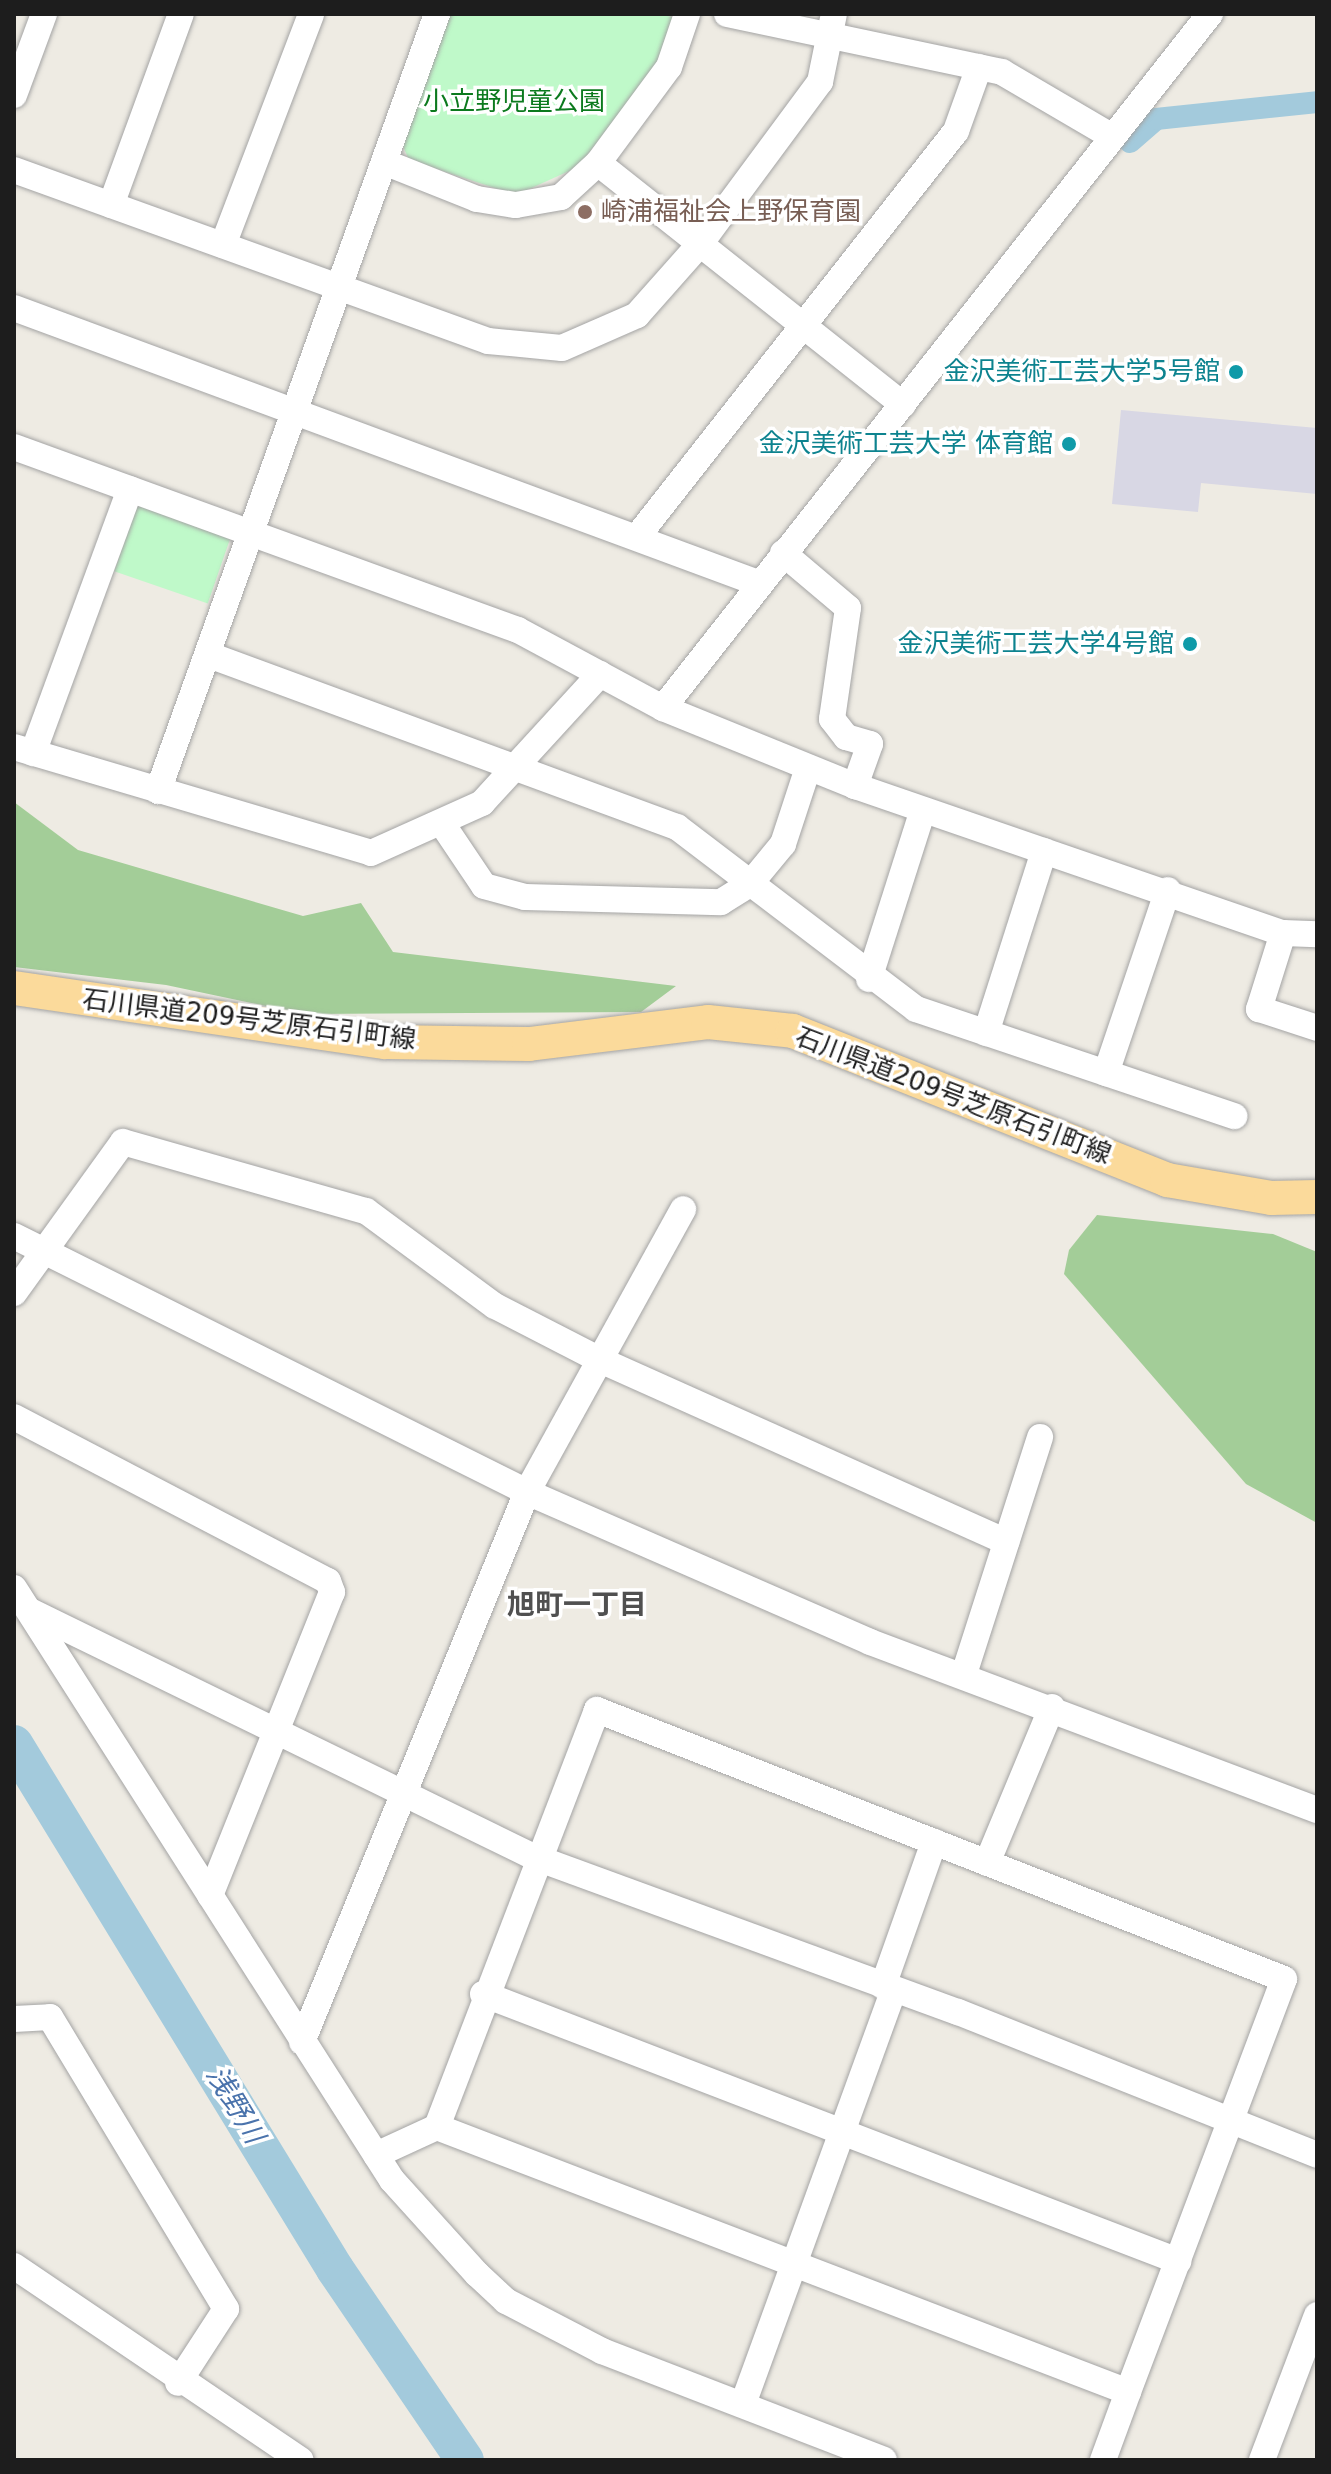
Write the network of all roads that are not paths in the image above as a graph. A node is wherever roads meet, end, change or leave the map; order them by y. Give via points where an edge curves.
1 (181, 14) edge
2 (311, 14) edge
3 (437, 14) edge
4 (687, 14) edge
5 (727, 14) edge
6 (1210, 14) edge
7 (832, 23) edge
8 (31, 25) edge
9 (979, 67) junction
10 (14, 95) edge
11 (1111, 136) junction
12 (384, 162) junction
13 (598, 163) junction
14 (14, 170) edge
15 (111, 205) junction
16 (700, 244) junction
17 (223, 245) junction
18 (344, 288) junction
19 (14, 308) edge
20 (802, 325) junction
21 (903, 405) junction
22 (297, 409) junction
23 (14, 447) edge
24 (130, 489) junction
25 (251, 532) junction
26 (637, 537) junction
27 (783, 553) junction
28 (758, 583) junction
29 (209, 655) junction
30 (600, 674) junction
31 (663, 708) junction
32 (23, 750) edge
33 (513, 767) junction
34 (808, 768) junction
35 (855, 786) junction
36 (158, 791) junction
37 (923, 810) junction
38 (443, 825) junction
39 (1044, 851) junction
40 (750, 884) junction
41 (1168, 890) junction
42 (1283, 933) junction
43 (1317, 934) edge
44 (869, 979) junction
45 (14, 988) edge
46 (1317, 1028) edge
47 (986, 1033) junction
48 (1106, 1073) junction
49 (1234, 1116) dead end
50 (1317, 1197) edge
51 (683, 1209) dead end
52 (14, 1236) edge
53 (46, 1253) junction
54 (14, 1293) edge
55 (600, 1360) junction
56 (14, 1417) edge
57 (1040, 1437) dead end
58 (527, 1492) junction
59 (1006, 1542) junction
60 (14, 1588) edge
61 (30, 1611) junction
62 (964, 1674) junction
63 (1052, 1707) junction
64 (276, 1735) junction
65 (399, 1793) junction
66 (1317, 1810) edge
67 (934, 1842) junction
68 (534, 1857) junction
69 (987, 1863) junction
70 (210, 1895) junction
71 (889, 1988) junction
72 (483, 1994) junction
73 (14, 2019) edge
74 (302, 2042) junction
75 (1229, 2119) junction
76 (437, 2127) junction
77 (840, 2133) junction
78 (376, 2155) junction
79 (1317, 2155) edge
80 (1178, 2261) junction
81 (14, 2266) edge
82 (789, 2266) junction
83 (1317, 2315) edge
84 (178, 2383) junction
85 (1128, 2392) junction
86 (743, 2404) junction
87 (300, 2460) edge
88 (884, 2460) edge
89 (1103, 2460) edge
90 (1262, 2460) edge

1 - 15 street
2 - 17 street
3 - 12 street
4 - 13 street via 669,67
5 - 7 street
6 - 11 street
7 - 9 street
7 - 16 street via 820,82
8 - 10 street
9 - 11 street via 1002,72
9 - 20 street via 956,131
11 - 21 street
12 - 13 street via 477,199 516,205 561,197
12 - 18 street
13 - 16 street
14 - 15 street
15 - 17 street
16 - 18 street via 637,315 562,348 488,341
16 - 20 street
17 - 18 street
18 - 22 street
19 - 22 street
20 - 21 street
20 - 26 street
21 - 27 street
22 - 25 street
22 - 26 street
23 - 24 street
24 - 25 street
24 - 32 street
25 - 29 street
25 - 30 street via 518,630
26 - 28 street
27 - 28 street
27 - 35 street via 848,608 832,719 846,737 870,744
28 - 31 street
29 - 33 street
29 - 36 street
30 - 31 street
30 - 33 street
31 - 34 street
32 - 36 street
33 - 38 street via 482,803
33 - 40 street via 677,827
34 - 35 street
34 - 40 street via 783,844
35 - 37 street
36 - 38 street via 371,853
37 - 39 street
37 - 44 street
38 - 40 street via 484,886 525,897 688,905 721,902
39 - 41 street
39 - 47 street
40 - 44 street
41 - 42 street
41 - 48 street
42 - 43 street
42 - 46 street via 1259,1009
44 - 47 street via 916,1009
45 - 50 main road, 石川県道209号芝原石引町線 via 385,1042 529,1044 708,1022 793,1031 1167,1180 1271,1198
47 - 48 street
48 - 49 street
51 - 55 street
52 - 53 street
53 - 54 street
53 - 55 street via 123,1142 366,1211 495,1306
53 - 58 street
55 - 58 street
55 - 59 street
56 - 64 street via 328,1581 332,1592
57 - 59 street
58 - 62 street via 870,1642
58 - 65 street
59 - 62 street
60 - 61 street
61 - 64 street
61 - 70 street
62 - 63 street
63 - 66 street
63 - 69 street
64 - 65 street
64 - 70 street
65 - 68 street
65 - 74 street
67 - 68 street via 597,1710
67 - 69 street
67 - 71 street
68 - 71 street
68 - 72 street
69 - 75 street via 1284,1979
70 - 74 street
71 - 75 street
71 - 77 street
72 - 76 street
72 - 77 street
73 - 84 street via 50,2017 226,2309
74 - 78 street
75 - 79 street
75 - 80 street
76 - 78 street
76 - 82 street
77 - 80 street
77 - 82 street
78 - 86 street via 506,2301 602,2351
80 - 85 street
81 - 84 street
82 - 85 street
82 - 86 street
83 - 90 street
84 - 87 street
85 - 89 street
86 - 88 street

